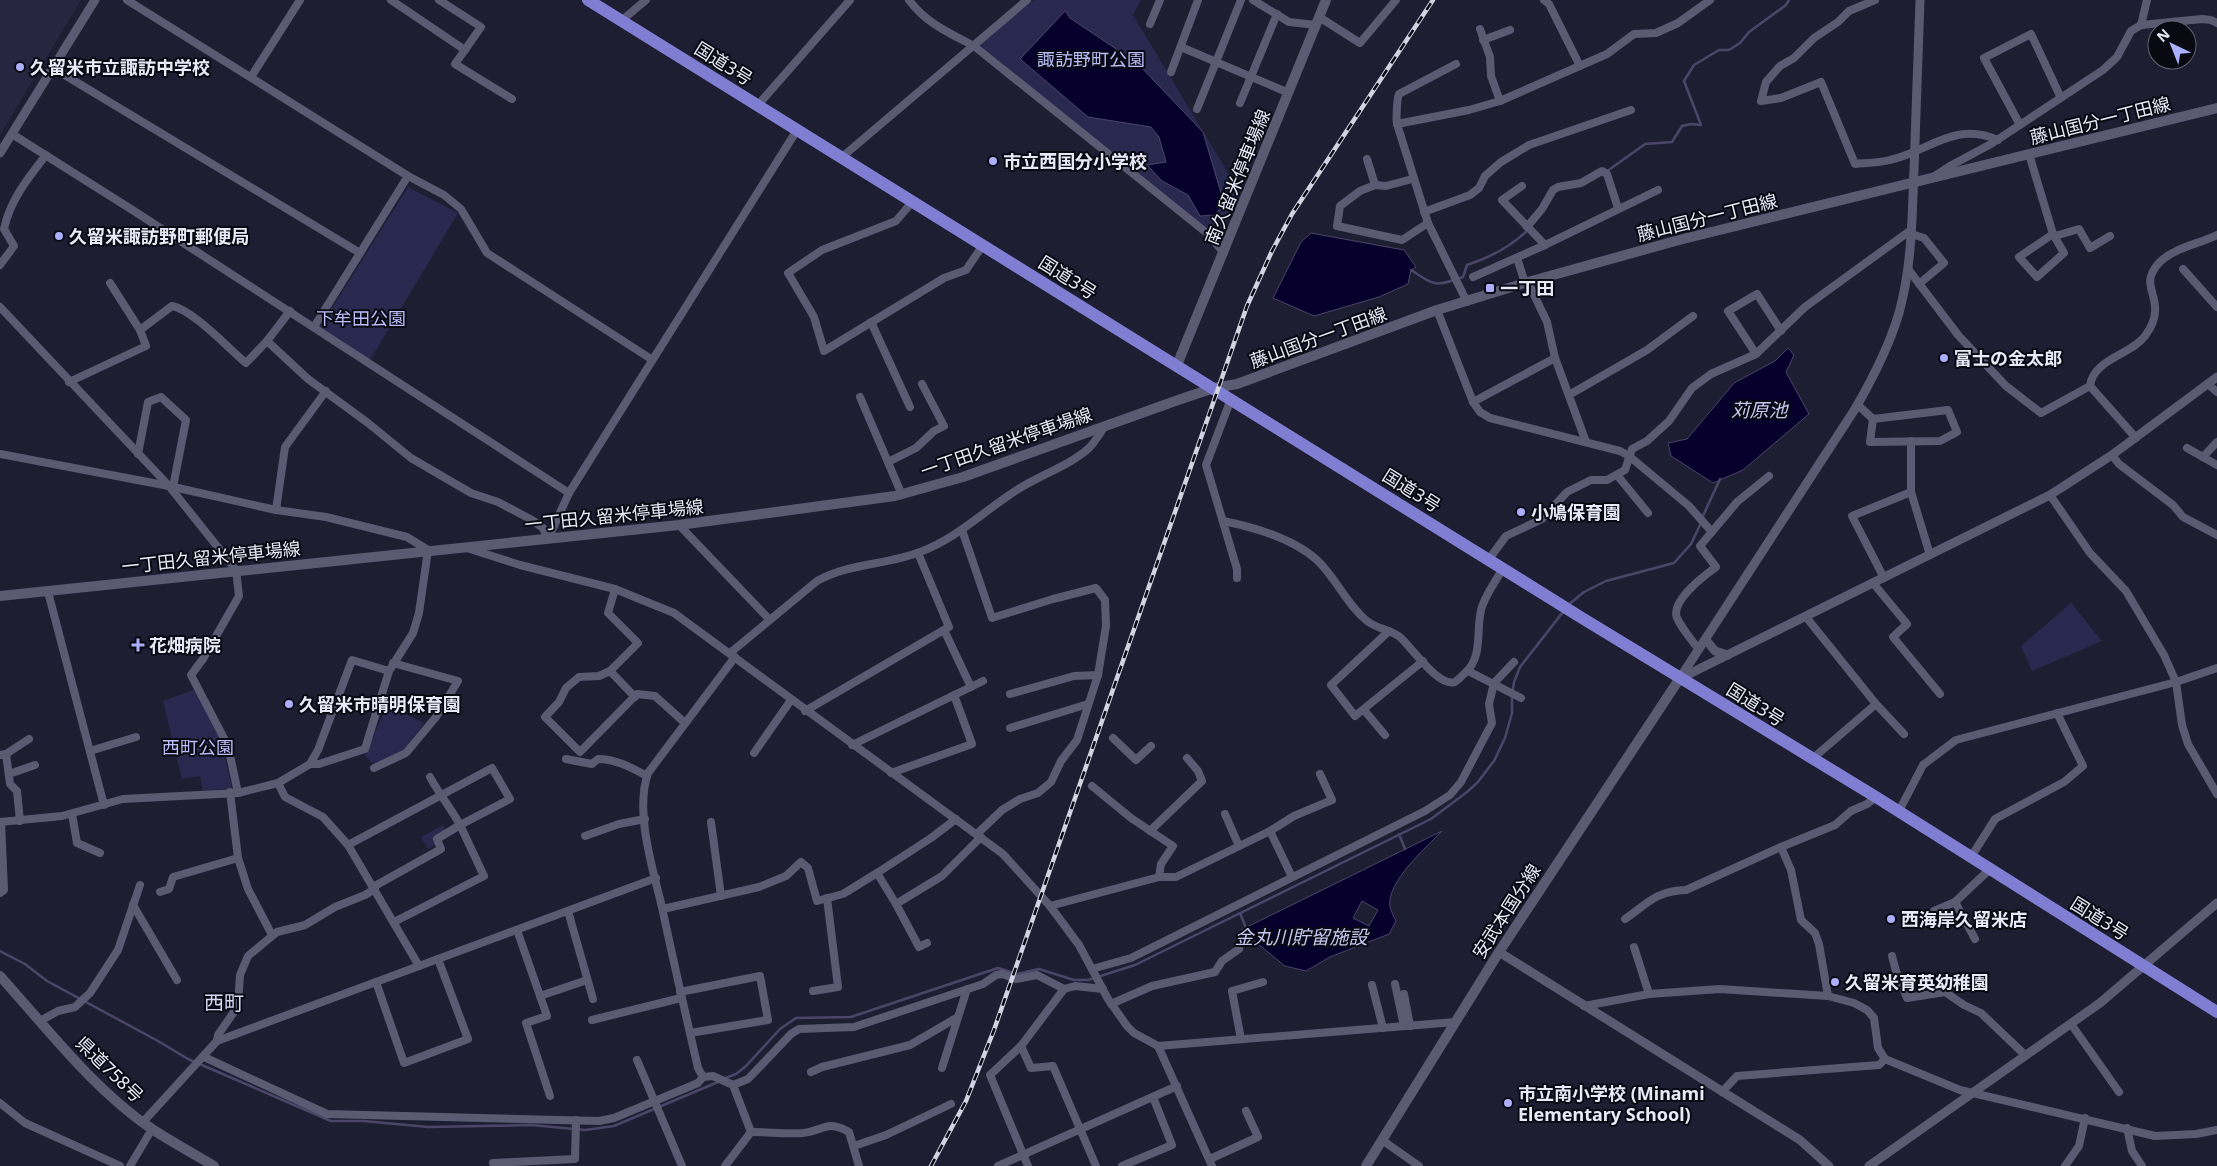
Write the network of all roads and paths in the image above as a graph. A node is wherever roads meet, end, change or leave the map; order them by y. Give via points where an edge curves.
1 (95, 0) edge
2 (127, 0) edge
3 (300, 0) edge
4 (392, 0) edge
5 (408, 0) edge
6 (440, 0) edge
7 (588, 0) edge
8 (646, 0) edge
9 (850, 0) edge
10 (909, 0) edge
11 (1028, 0) edge
12 (1160, 0) edge
13 (1199, 0) edge
14 (1241, 0) edge
15 (1253, 0) edge
16 (1326, 0) edge
17 (1396, 0) edge
18 (1544, 0) edge
19 (1710, 0) edge
20 (1876, 0) edge
21 (1920, 0) edge
22 (2148, 0) edge
23 (403, 8) junction
24 (1277, 14) junction
25 (621, 21) junction
26 (1318, 21) junction
27 (2217, 23) edge
28 (1150, 24) dead end
29 (2141, 25) junction
30 (1480, 29) dead end
31 (1510, 30) dead end
32 (1483, 40) junction
33 (974, 46) junction
34 (1181, 47) junction
35 (465, 50) junction
36 (1216, 63) junction
37 (1456, 64) dead end
38 (1580, 66) junction
39 (53, 68) junction
40 (1171, 72) dead end
41 (251, 77) junction
42 (1251, 78) junction
43 (1289, 93) junction
44 (2060, 98) junction
45 (512, 100) dead end
46 (1500, 101) junction
47 (1240, 104) dead end
48 (758, 105) junction
49 (2217, 108) edge
50 (1197, 109) dead end
51 (1631, 110) dead end
52 (1397, 124) junction
53 (2020, 125) junction
54 (797, 130) junction
55 (12, 134) junction
56 (1998, 140) junction
57 (1915, 152) junction
58 (0, 153) edge
59 (2029, 154) junction
60 (46, 155) junction
61 (842, 157) junction
62 (1367, 159) dead end
63 (408, 176) junction
64 (1412, 178) junction
65 (1932, 178) junction
66 (1914, 182) junction
67 (1375, 184) junction
68 (1522, 186) dead end
69 (1658, 190) dead end
70 (913, 201) junction
71 (1618, 208) junction
72 (1424, 212) junction
73 (1428, 223) junction
74 (1527, 227) junction
75 (1911, 232) junction
76 (2054, 235) junction
77 (2217, 235) edge
78 (2110, 236) dead end
79 (983, 245) junction
80 (1545, 245) junction
81 (360, 253) junction
82 (1224, 253) junction
83 (1517, 258) junction
84 (0, 265) edge
85 (1908, 269) junction
86 (2183, 269) dead end
87 (1473, 276) dead end
88 (110, 283) dead end
89 (1526, 283) junction
90 (1920, 284) junction
91 (1467, 302) junction
92 (0, 307) edge
93 (2217, 307) edge
94 (1437, 310) junction
95 (290, 311) junction
96 (1693, 316) dead end
97 (871, 322) junction
98 (314, 326) junction
99 (140, 330) junction
100 (1781, 332) junction
101 (267, 341) junction
102 (1756, 354) junction
103 (1556, 358) junction
104 (651, 359) junction
105 (1177, 366) junction
106 (2217, 377) edge
107 (69, 382) junction
108 (922, 384) dead end
109 (2208, 384) junction
110 (2090, 386) junction
111 (1214, 388) junction
112 (326, 391) junction
113 (2217, 392) edge
114 (1569, 395) junction
115 (860, 397) dead end
116 (1230, 399) junction
117 (1473, 402) junction
118 (1858, 405) junction
119 (910, 407) dead end
120 (1873, 419) junction
121 (1105, 426) junction
122 (2136, 438) junction
123 (1911, 441) junction
124 (1586, 442) junction
125 (2217, 442) edge
126 (2187, 448) dead end
127 (0, 454) edge
128 (138, 454) junction
129 (2112, 455) junction
130 (1628, 456) junction
131 (2203, 457) junction
132 (888, 462) junction
133 (2217, 465) edge
134 (1617, 475) junction
135 (1769, 476) dead end
136 (171, 487) junction
137 (1911, 492) junction
138 (569, 493) junction
139 (902, 494) junction
140 (2050, 495) junction
141 (276, 510) junction
142 (1648, 513) dead end
143 (1223, 520) junction
144 (679, 525) junction
145 (962, 530) junction
146 (1712, 532) junction
147 (2217, 535) edge
148 (548, 538) junction
149 (462, 547) junction
150 (428, 550) junction
151 (918, 553) junction
152 (1930, 555) junction
153 (1489, 559) junction
154 (1503, 568) junction
155 (236, 570) junction
156 (1236, 578) dead end
157 (1884, 578) junction
158 (1873, 583) junction
159 (615, 589) junction
160 (48, 592) junction
161 (0, 596) edge
162 (1806, 617) junction
163 (770, 619) junction
164 (944, 630) junction
165 (1389, 631) junction
166 (1706, 640) junction
167 (1699, 650) junction
168 (733, 655) junction
169 (1728, 655) junction
170 (1422, 661) junction
171 (1514, 662) dead end
172 (393, 663) junction
173 (2217, 668) edge
174 (389, 671) junction
175 (610, 671) junction
176 (1468, 671) junction
177 (1098, 674) junction
178 (1680, 678) junction
179 (983, 681) dead end
180 (2176, 682) junction
181 (1494, 683) junction
182 (971, 687) junction
183 (1010, 694) dead end
184 (1940, 694) dead end
185 (954, 695) junction
186 (635, 697) junction
187 (1521, 698) dead end
188 (791, 700) junction
189 (1088, 704) junction
190 (1876, 704) junction
191 (1364, 710) junction
192 (805, 711) junction
193 (2058, 713) junction
194 (685, 723) junction
195 (1010, 728) dead end
196 (1904, 734) dead end
197 (1385, 735) dead end
198 (136, 737) dead end
199 (1113, 738) dead end
200 (29, 740) dead end
201 (852, 745) junction
202 (1151, 746) dead end
203 (90, 751) junction
204 (754, 753) dead end
205 (3, 754) edge
206 (566, 758) dead end
207 (1187, 758) dead end
208 (1812, 759) junction
209 (310, 764) junction
210 (35, 765) dead end
211 (374, 768) dead end
212 (891, 773) junction
213 (9, 774) junction
214 (1320, 774) dead end
215 (647, 776) junction
216 (430, 777) dead end
217 (278, 783) junction
218 (1092, 786) dead end
219 (234, 792) junction
220 (2217, 794) edge
221 (440, 796) junction
222 (1876, 797) junction
223 (104, 805) junction
224 (1899, 811) junction
225 (72, 814) junction
226 (1225, 814) dead end
227 (645, 819) junction
228 (956, 819) junction
229 (20, 821) junction
230 (0, 822) edge
231 (711, 822) dead end
232 (460, 825) junction
233 (1150, 831) junction
234 (1270, 831) junction
235 (979, 835) junction
236 (585, 836) dead end
237 (348, 845) junction
238 (1240, 846) junction
239 (1781, 847) junction
240 (100, 853) dead end
241 (1971, 857) junction
242 (238, 858) junction
243 (1990, 869) junction
244 (877, 873) junction
245 (1159, 877) junction
246 (1292, 877) junction
247 (656, 878) junction
248 (140, 885) dead end
249 (374, 888) junction
250 (160, 892) dead end
251 (0, 893) edge
252 (721, 896) junction
253 (827, 898) junction
254 (1955, 902) junction
255 (2217, 903) edge
256 (896, 904) junction
257 (133, 905) junction
258 (1050, 906) junction
259 (663, 910) junction
260 (568, 911) junction
261 (1934, 911) dead end
262 (1625, 919) dead end
263 (394, 922) junction
264 (517, 930) junction
265 (272, 935) junction
266 (1975, 939) dead end
267 (927, 943) dead end
268 (1634, 947) dead end
269 (1239, 949) dead end
270 (1499, 952) junction
271 (1892, 956) dead end
272 (438, 959) junction
273 (419, 966) junction
274 (2143, 966) junction
275 (1092, 968) junction
276 (0, 976) edge
277 (177, 980) dead end
278 (587, 980) junction
279 (376, 982) junction
280 (1263, 982) dead end
281 (1395, 984) dead end
282 (1372, 985) dead end
283 (967, 989) junction
284 (1064, 989) junction
285 (1103, 989) junction
286 (814, 991) dead end
287 (1404, 994) dead end
288 (1650, 994) junction
289 (681, 995) junction
290 (540, 996) junction
291 (1828, 996) junction
292 (593, 999) dead end
293 (1111, 1004) junction
294 (1584, 1006) junction
295 (2217, 1012) edge
296 (958, 1017) junction
297 (592, 1020) dead end
298 (40, 1021) junction
299 (1455, 1022) junction
300 (2071, 1024) junction
301 (1407, 1026) junction
302 (1383, 1028) junction
303 (690, 1033) junction
304 (1241, 1040) junction
305 (216, 1041) junction
306 (1021, 1046) junction
307 (1158, 1046) junction
308 (2025, 1056) junction
309 (203, 1057) junction
310 (1885, 1059) junction
311 (637, 1060) dead end
312 (942, 1068) dead end
313 (811, 1072) dead end
314 (703, 1077) junction
315 (733, 1085) junction
316 (1177, 1086) junction
317 (1722, 1092) junction
318 (2119, 1092) dead end
319 (1971, 1093) junction
320 (550, 1096) dead end
321 (1153, 1097) junction
322 (653, 1101) junction
323 (0, 1103) edge
324 (951, 1104) dead end
325 (1246, 1111) dead end
326 (2085, 1118) junction
327 (576, 1120) junction
328 (143, 1122) junction
329 (2127, 1128) junction
330 (152, 1129) junction
331 (1081, 1129) junction
332 (2217, 1130) edge
333 (751, 1132) junction
334 (1382, 1140) junction
335 (854, 1146) junction
336 (1024, 1155) junction
337 (1211, 1162) edge
338 (493, 1163) dead end
339 (120, 1166) edge
340 (130, 1166) edge
341 (214, 1166) edge
342 (682, 1166) edge
343 (725, 1166) edge
344 (859, 1166) edge
345 (998, 1166) edge
346 (1028, 1166) edge
347 (1096, 1166) edge
348 (1122, 1166) edge
349 (1366, 1166) edge
350 (1419, 1166) edge
351 (1829, 1166) edge
352 (1869, 1166) edge
353 (2064, 1166) edge
354 (2142, 1166) edge

1 - 39 street
2 - 41 street
3 - 41 street
4 - 23 street
5 - 23 street
6 - 35 street via 481,27
7 - 25 highway, 国道3号
8 - 25 street
9 - 48 street
10 - 33 street via 930,22
11 - 33 street
12 - 28 street
13 - 34 street
14 - 36 street
15 - 24 street
16 - 26 main road, 南久留米停車場線
17 - 26 street via 1360,43
18 - 38 street
19 - 38 street via 1678,23 1656,33 1634,34 1607,54
20 - 57 street via 1849,11 1780,66 1766,82 1761,101 1781,98 1821,82 1855,164 1890,160
21 - 57 street
22 - 29 street
23 - 35 street
24 - 26 street via 1289,22
24 - 42 street
25 - 48 highway, 国道3号
26 - 43 main road, 南久留米停車場線
27 - 29 street via 2202,19
29 - 44 street via 2131,31 2117,57 2103,70
30 - 32 street
31 - 32 street
32 - 46 street
33 - 61 street
33 - 82 street via 1208,234
34 - 36 street
34 - 40 street
35 - 45 street via 455,64
36 - 42 street
36 - 50 street
37 - 52 street via 1399,94
38 - 46 street
39 - 55 street
39 - 81 street
41 - 63 street
42 - 43 street
42 - 47 street
43 - 82 main road, 南久留米停車場線
44 - 53 street
44 - 53 street via 2031,34 1984,58
46 - 52 street
48 - 54 highway, 国道3号
49 - 59 main road, 藤山国分一丁田線
51 - 72 street via 1529,145 1506,158 1470,195
52 - 64 street
53 - 56 street
54 - 61 highway, 国道3号
54 - 104 street
55 - 58 street
55 - 60 street
56 - 57 street via 1982,133 1952,136
56 - 65 street
57 - 66 street
59 - 65 main road, 藤山国分一丁田線
59 - 76 street
60 - 84 street via 26,181 7,216 4,229 14,246
60 - 95 street
61 - 70 highway, 国道3号
62 - 67 street
63 - 81 street
63 - 104 street via 444,195 461,209 487,253
64 - 67 street via 1386,186
64 - 72 street
65 - 66 main road, 藤山国分一丁田線
66 - 75 street
66 - 89 main road, 藤山国分一丁田線 via 1680,240
67 - 73 street via 1340,206 1336,226 1402,240
68 - 74 street via 1502,200
69 - 71 street
70 - 79 highway, 国道3号
70 - 97 street via 896,221 822,250 788,273 814,317 824,351
71 - 74 street via 1607,174 1602,171 1581,182 1553,190
71 - 80 street
72 - 73 street
73 - 91 street
74 - 80 street
75 - 85 street
75 - 90 street via 1924,238 1944,263
75 - 100 street via 1806,307
76 - 76 street via 2019,257 2037,277 2064,253
76 - 78 street via 2079,229 2090,248
77 - 110 street via 2166,256 2157,265 2151,276 2155,307 2150,328 2144,338 2095,372
79 - 97 street via 966,270 944,278
79 - 105 highway, 国道3号
80 - 83 street
81 - 98 street
82 - 105 main road, 南久留米停車場線
83 - 87 street
83 - 89 street
85 - 90 street
85 - 118 street via 1899,313 1886,350
86 - 93 street
88 - 99 street
89 - 91 main road, 藤山国分一丁田線
89 - 103 street via 1547,322
90 - 110 street via 1958,335 2006,386 2041,413
91 - 94 main road, 藤山国分一丁田線
92 - 107 street
94 - 111 main road, 藤山国分一丁田線 via 1237,384
94 - 117 street
95 - 98 street
95 - 101 street
96 - 114 street via 1647,350
97 - 119 street
98 - 138 street
99 - 101 street via 172,306 193,317 246,364
99 - 107 street via 146,346
100 - 102 street
100 - 102 street via 1757,294 1728,311
101 - 112 street
102 - 130 street via 1711,374 1692,388 1669,420 1647,441 1632,449
103 - 114 street
103 - 117 street
104 - 138 street
105 - 111 highway, 国道3号
106 - 109 street
107 - 128 street
108 - 132 street via 944,426 916,448
109 - 113 street
109 - 122 street
110 - 122 street
111 - 116 highway, 国道3号
111 - 121 main road, 一丁田久留米停車場線
112 - 141 street via 284,447
112 - 148 street via 411,458 471,494 498,502 532,520 544,528
114 - 124 street
115 - 132 street
116 - 143 street via 1206,465
116 - 153 highway, 国道3号
117 - 124 street via 1490,418
118 - 120 street
118 - 166 street
120 - 123 street via 1870,442
120 - 123 street via 1948,410 1957,432 1940,441
121 - 139 main road, 一丁田久留米停車場線 via 963,477
121 - 145 street via 1090,447 1071,461 1020,488
122 - 129 street
123 - 137 street
124 - 130 street
125 - 131 street
126 - 131 street
127 - 136 street
128 - 136 street
128 - 136 street via 148,402 161,398 186,420
129 - 140 street
129 - 147 street via 2183,517
130 - 134 street via 1625,470
130 - 146 street via 1689,506
131 - 133 street
132 - 139 street
134 - 142 street
134 - 153 street via 1608,480 1591,480 1567,492 1542,519 1506,536
135 - 146 street via 1737,502
136 - 141 street
136 - 155 street
137 - 152 street
137 - 157 street via 1852,516
138 - 148 street
139 - 144 main road, 一丁田久留米停車場線
140 - 152 street
140 - 180 street via 2090,553 2126,591
141 - 150 street via 326,517 408,537
143 - 156 street via 1237,569
143 - 165 street via 1255,528 1316,559 1368,622
144 - 148 main road, 一丁田久留米停車場線
144 - 163 street
145 - 151 street
145 - 177 street via 992,618 1096,588 1105,600 1106,626
146 - 167 street via 1700,546 1716,567 1690,587 1676,609 1676,616
148 - 149 main road, 一丁田久留米停車場線
149 - 150 main road, 一丁田久留米停車場線
149 - 159 street
150 - 155 main road, 一丁田久留米停車場線
150 - 172 street via 413,633
151 - 163 street via 831,573
151 - 164 street via 950,627
152 - 157 street
153 - 154 highway, 国道3号
154 - 176 street via 1483,604 1478,621 1476,655
154 - 178 highway, 国道3号
155 - 160 main road, 一丁田久留米停車場線
155 - 219 street via 239,596 191,675 228,746
157 - 158 street
158 - 162 street
158 - 184 street via 1907,624 1893,637
159 - 168 street via 674,612
159 - 175 street via 608,613 638,643
160 - 161 main road, 一丁田久留米停車場線
160 - 203 street
162 - 169 street
162 - 190 street
163 - 168 street
164 - 182 street
164 - 192 street
165 - 170 street via 1400,636
165 - 191 street via 1331,685 1355,716
166 - 167 street
166 - 169 street via 1715,651
167 - 178 street
168 - 188 street
168 - 194 street
169 - 178 street
170 - 176 street via 1446,682 1454,682
170 - 191 street
171 - 181 street
172 - 174 street
172 - 211 street via 458,681 436,717 406,753
173 - 180 street
174 - 209 street via 365,749
174 - 209 street via 352,660
175 - 186 street
175 - 186 street via 598,676 579,677 566,688 559,702 545,717 580,752
176 - 181 street
177 - 183 street via 1074,676
177 - 189 street
178 - 208 highway, 国道3号
178 - 270 main road, 安武本国分線
179 - 182 street
180 - 193 street
180 - 220 street via 2188,744
181 - 187 street
181 - 246 street via 1489,704 1492,723 1461,782 1450,795 1425,811
182 - 185 street
185 - 201 street
185 - 212 street via 972,744
186 - 194 street via 637,694 655,696
188 - 192 street
188 - 204 street
189 - 195 street
189 - 235 street via 1076,740 1051,782 1038,793 1002,810
190 - 196 street
190 - 208 street
191 - 197 street
192 - 201 street
193 - 224 street via 1956,740 1923,765
193 - 241 street via 2082,766 2064,782 1996,819
194 - 215 street
198 - 203 street
199 - 202 street via 1136,760
200 - 205 street
201 - 212 street
203 - 223 street
205 - 213 street
206 - 215 street via 592,764 598,758 624,763
207 - 233 street via 1202,781
208 - 222 highway, 国道3号
209 - 217 street
210 - 213 street
212 - 228 street
213 - 229 street via 10,784 17,791
214 - 234 street via 1332,800 1294,816
215 - 227 street via 644,785
216 - 221 street
217 - 219 street
217 - 237 street via 284,797 323,817
218 - 233 street
219 - 223 street via 123,799
219 - 242 street
221 - 232 street via 446,799
221 - 232 street via 492,768 510,798
221 - 237 street
222 - 224 highway, 国道3号
222 - 239 street via 1835,825
223 - 225 street
224 - 241 highway, 国道3号
225 - 229 street
225 - 240 street via 77,843
226 - 238 street
227 - 236 street
227 - 247 street
228 - 235 street
228 - 244 street
229 - 230 street
230 - 251 street via 4,890
231 - 252 street
232 - 249 street via 437,839 441,849
232 - 263 street via 484,876
233 - 245 street via 1173,846 1161,864
234 - 238 street
234 - 246 street
235 - 256 street via 942,876
235 - 258 street via 1003,854
237 - 249 street
238 - 245 street via 1176,877
239 - 262 street via 1686,890 1659,894
239 - 291 street via 1791,870 1801,920 1814,933 1819,944
241 - 243 highway, 国道3号
242 - 250 street via 173,877 168,889
242 - 265 street via 248,889
243 - 254 street
243 - 274 highway, 国道3号
244 - 253 street via 843,894
244 - 256 street
245 - 258 street
246 - 275 street via 1131,958
247 - 259 street
247 - 260 street
248 - 257 street
249 - 263 street
249 - 265 street via 305,925
252 - 253 street via 786,876 801,862 808,868 817,901
252 - 259 street
253 - 286 street via 838,987
254 - 261 street
254 - 266 street
255 - 274 street
256 - 267 street via 918,948
257 - 277 street
257 - 298 street via 118,950 86,996 77,1005
258 - 275 street
259 - 289 street
260 - 264 street
260 - 278 street
263 - 273 street
264 - 272 street
264 - 290 street
265 - 305 street via 248,956 240,975 238,1006
268 - 288 street
269 - 293 street via 1222,961 1215,972 1152,986
270 - 294 street
270 - 299 main road, 安武本国分線
271 - 308 street via 1907,998 1945,992 1980,1013
272 - 273 street
272 - 279 street via 468,1039 459,1043 404,1063
273 - 279 street
274 - 295 highway, 国道3号
274 - 300 street
275 - 285 street
276 - 298 main road, 県道758号
278 - 290 street
278 - 292 street
279 - 305 street
280 - 304 street via 1232,991
281 - 301 street
282 - 302 street
283 - 284 street via 983,984 996,974 1016,979 1037,975
283 - 296 street
283 - 315 street via 854,1027 799,1029 748,1078
284 - 285 street via 1074,986
284 - 306 street
285 - 293 street
287 - 301 street
288 - 291 street via 1720,989
288 - 294 street
289 - 297 street
289 - 303 street
289 - 303 street via 760,976 768,1020
290 - 320 street via 547,1016 526,1023
291 - 310 street via 1867,1010 1874,1018 1878,1048
293 - 307 street via 1134,1033
294 - 317 street
296 - 312 street
296 - 313 street via 910,1045
298 - 328 main road, 県道758号 via 112,1096
299 - 301 street
299 - 334 main road, 安武本国分線
300 - 308 street
300 - 318 street
301 - 302 street
302 - 304 street
303 - 314 street
304 - 307 street
305 - 309 street
306 - 331 street via 1031,1068 1053,1066
306 - 336 street via 990,1075
307 - 316 street
308 - 319 street
309 - 327 street via 327,1114
309 - 328 street
310 - 317 street via 1879,1065 1738,1076
310 - 319 street
311 - 322 street
314 - 315 street via 713,1076
314 - 322 street via 698,1083
315 - 333 street
316 - 321 street
316 - 337 street
317 - 351 street via 1800,1140
319 - 326 street
319 - 352 street
321 - 331 street
321 - 348 street via 1172,1145
322 - 327 street via 614,1118
322 - 342 street
323 - 339 street via 25,1123
324 - 335 street via 886,1135
325 - 337 street via 1258,1137
326 - 329 street
326 - 353 street via 2079,1146
327 - 338 street via 575,1159
328 - 330 main road, 県道758号
329 - 332 street via 2156,1136
329 - 354 street via 2132,1151
330 - 340 street
330 - 341 main road, 県道758号
331 - 336 street
331 - 347 street
333 - 335 street via 805,1133 823,1126 838,1126 849,1132
333 - 343 street
334 - 349 main road, 安武本国分線
334 - 350 street
335 - 344 street
336 - 345 street
336 - 346 street

